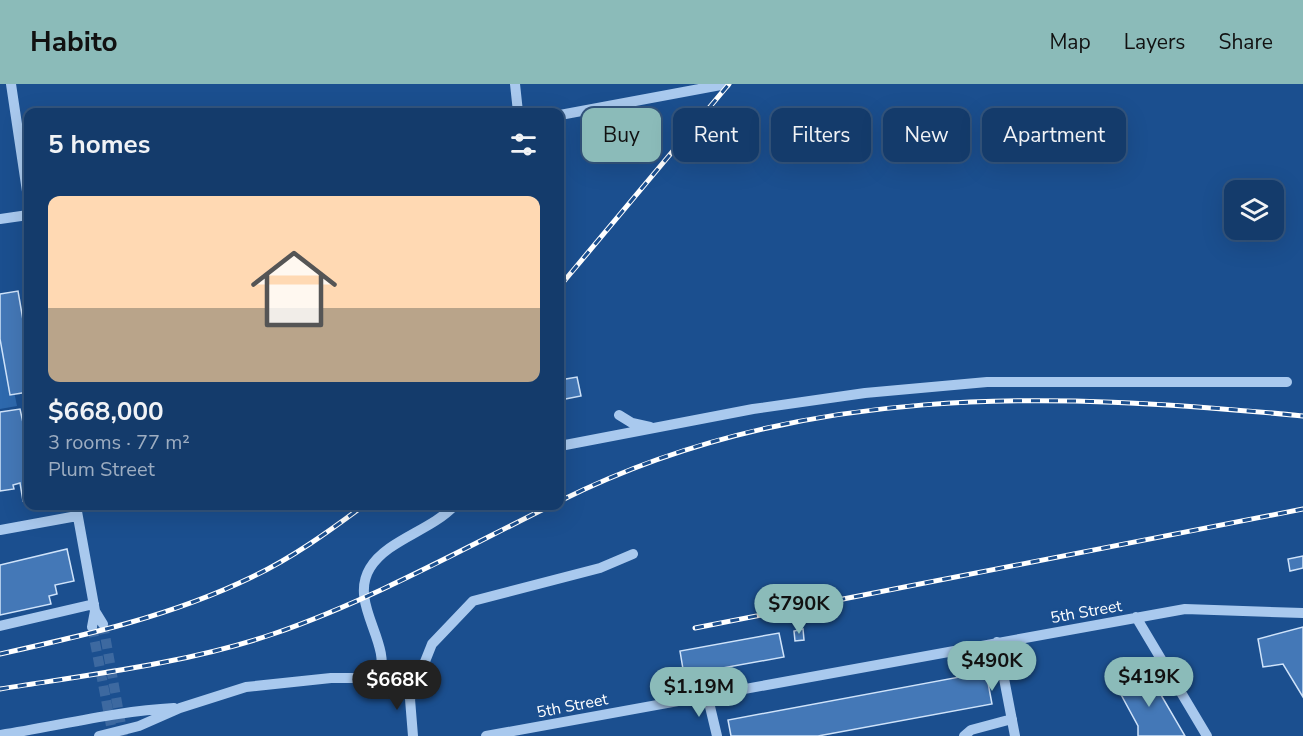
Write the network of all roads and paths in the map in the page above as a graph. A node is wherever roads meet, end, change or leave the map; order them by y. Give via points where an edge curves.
1 (11, 84) edge
2 (515, 84) edge
3 (726, 84) edge
4 (518, 108) edge
5 (564, 114) edge
6 (24, 171) edge
7 (24, 216) edge
8 (0, 219) edge
9 (1287, 382) dead end
10 (619, 415) dead end
11 (662, 428) junction
12 (564, 445) edge
13 (449, 510) edge
14 (76, 511) edge
15 (0, 530) edge
16 (633, 554) dead end
17 (94, 608) junction
18 (1303, 613) edge
19 (1136, 617) junction
20 (0, 626) edge
21 (97, 626) tunnel mouth
22 (997, 642) junction
23 (380, 678) junction
24 (413, 689) junction
25 (708, 694) junction
26 (180, 708) junction
27 (1011, 719) junction
28 (0, 735) edge
29 (99, 736) edge
30 (413, 736) edge
31 (486, 736) edge
32 (717, 736) edge
33 (964, 736) edge
34 (1015, 736) edge
35 (1207, 736) edge

1 - 6 street
2 - 4 street
3 - 5 street
7 - 8 street
9 - 11 street via 987,382 854,394
10 - 11 street via 632,423
11 - 12 street
13 - 23 street via 440,520 381,555 364,581 367,609 383,668
14 - 15 street
14 - 17 street
16 - 24 street via 600,568 472,601 432,644
17 - 20 street
17 - 21 street
18 - 19 street, 5th Street via 1185,609
19 - 22 street, 5th Street
19 - 35 street
22 - 25 street, 5th Street
22 - 27 street
23 - 24 street
23 - 26 street via 331,678 246,687
24 - 30 street
25 - 31 street, 5th Street
25 - 32 street
26 - 28 street via 136,710
26 - 29 street via 139,726
27 - 33 street via 971,730
27 - 34 street

